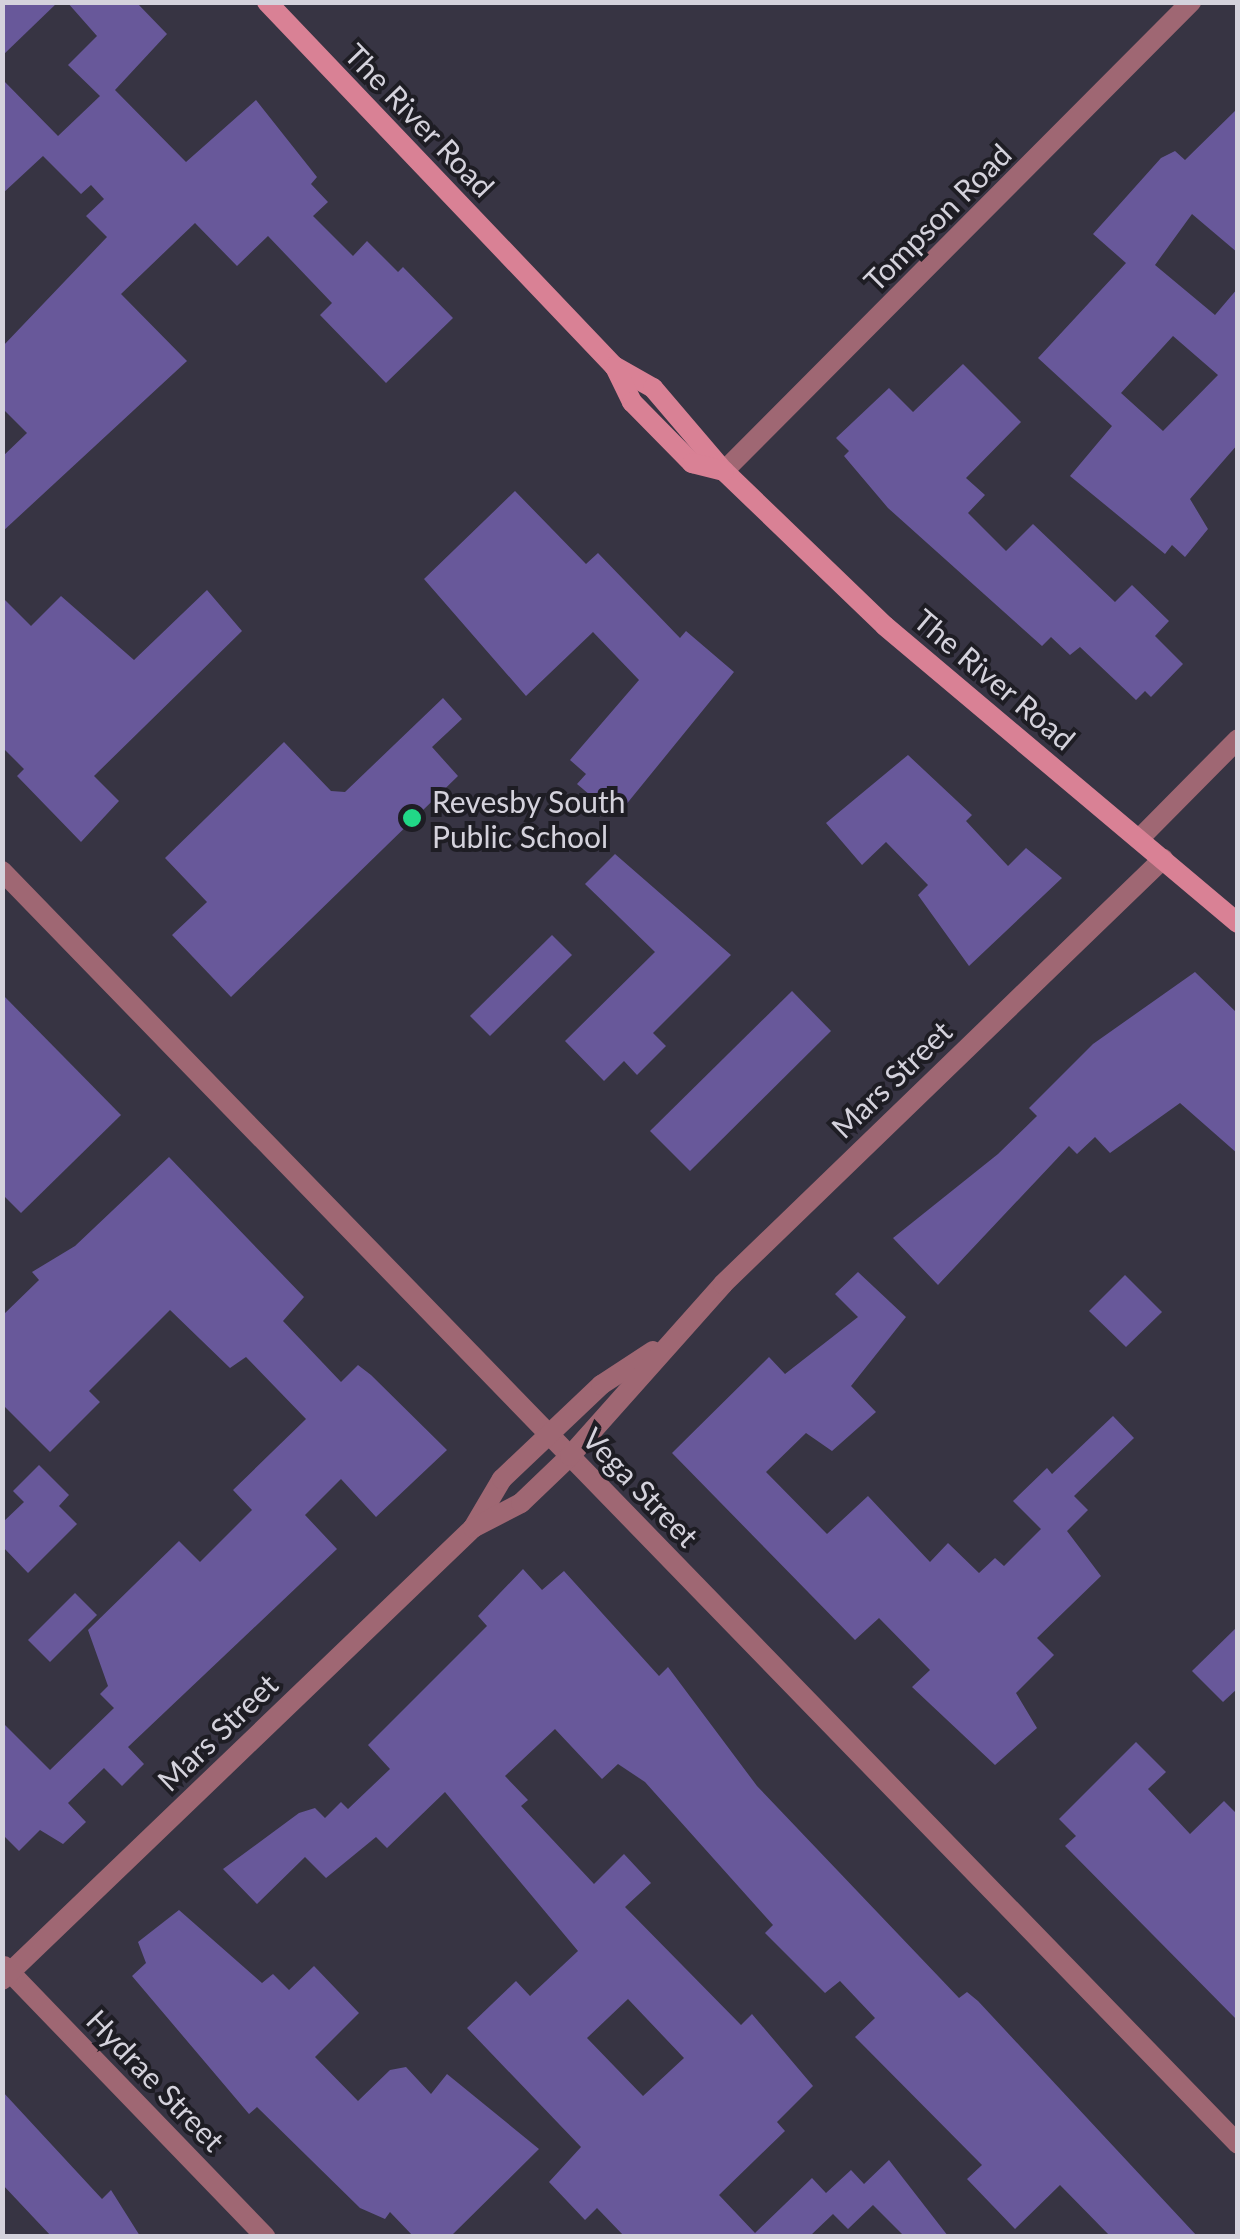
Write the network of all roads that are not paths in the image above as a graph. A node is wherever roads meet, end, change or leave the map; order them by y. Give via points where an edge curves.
1 (266, 2) edge
2 (1191, 2) edge
3 (724, 472) junction
4 (1238, 739) edge
5 (1140, 838) junction
6 (1163, 858) junction
7 (2, 871) edge
8 (1238, 923) edge
9 (663, 1344) junction
10 (548, 1435) junction
11 (570, 1456) junction
12 (474, 1528) junction
13 (5, 1973) edge
14 (1238, 2144) edge
15 (265, 2236) edge

1 - 3 main road, The River Road via 614,366 653,388
2 - 3 street, Tompson Road
3 - 5 main road, The River Road via 885,626
4 - 5 street
5 - 6 main road, The River Road
6 - 8 main road, The River Road
6 - 9 street, Mars Street
7 - 10 street, Vega Street
9 - 10 street, Mars Street
9 - 11 street, Mars Street
10 - 11 street, Vega Street
10 - 12 street, Mars Street via 502,1479
11 - 12 street, Mars Street via 522,1502
11 - 14 street, Vega Street
12 - 13 street, Mars Street
13 - 15 street, Hydrae Street

